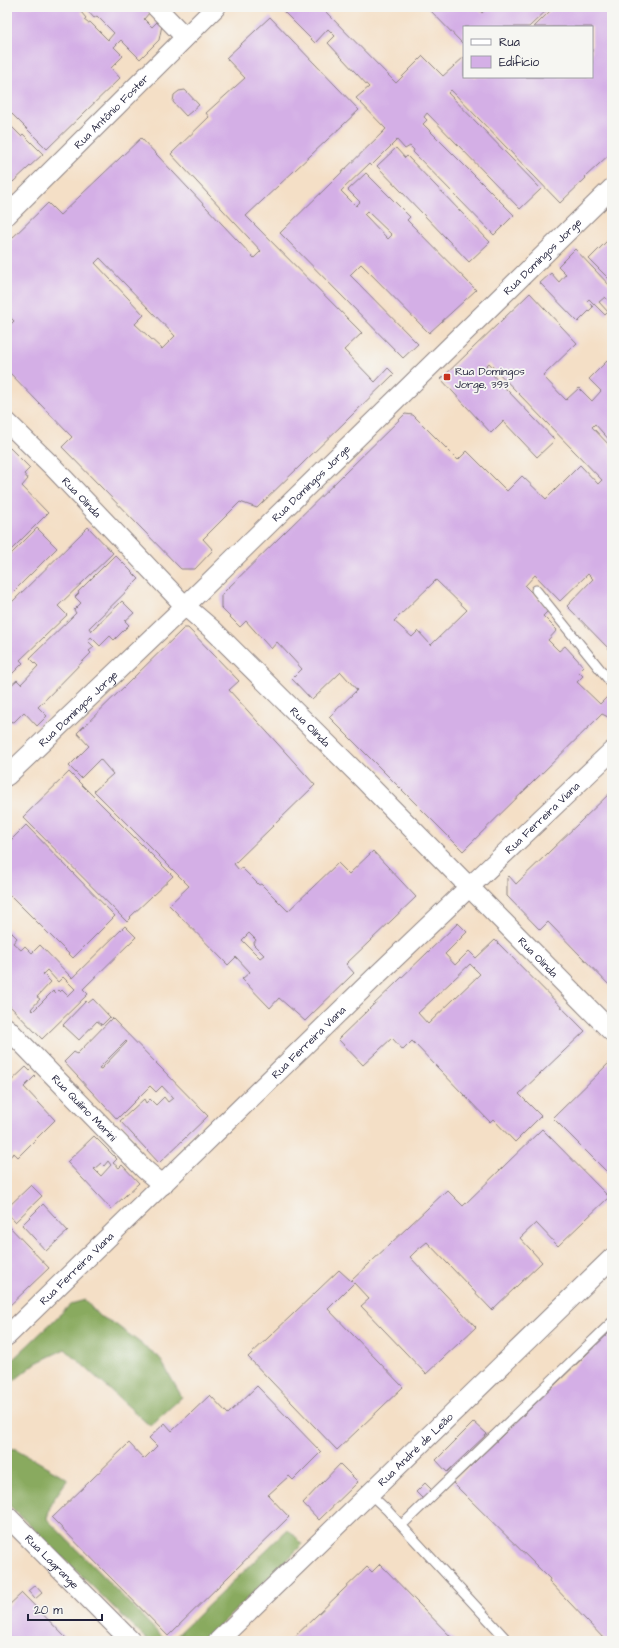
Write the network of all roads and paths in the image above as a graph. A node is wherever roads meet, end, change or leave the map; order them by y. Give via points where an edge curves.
1 (156, 7) edge
2 (216, 7) edge
3 (185, 37) junction
4 (612, 188) edge
5 (7, 215) edge
6 (7, 422) edge
7 (536, 590) dead end
8 (185, 606) junction
9 (612, 684) edge
10 (612, 751) edge
11 (7, 776) edge
12 (470, 888) junction
13 (612, 1032) edge
14 (9, 1035) edge
15 (163, 1185) junction
16 (612, 1258) edge
17 (612, 1322) edge
18 (7, 1336) edge
19 (370, 1494) junction
20 (7, 1516) edge
21 (402, 1525) junction
22 (130, 1641) edge
23 (218, 1641) edge
24 (508, 1641) edge

1 - 3 street
2 - 3 street, Rua Antônio Foster
3 - 5 street, Rua Antônio Foster
4 - 8 street, Rua Domingos Jorge
6 - 8 street, Rua Olinda
7 - 9 lane
8 - 11 street, Rua Domingos Jorge
8 - 12 street, Rua Olinda via 213,630
10 - 12 street, Rua Ferreira Viana
12 - 13 street, Rua Olinda
12 - 15 street, Rua Ferreira Viana
14 - 15 street, Rua Quilino Mariní
15 - 18 street, Rua Ferreira Viana
16 - 19 street, Rua André de Leão
17 - 21 lane
19 - 21 lane
19 - 23 street, Rua André de Leão
20 - 22 street, Rua Lagrange
21 - 24 lane

